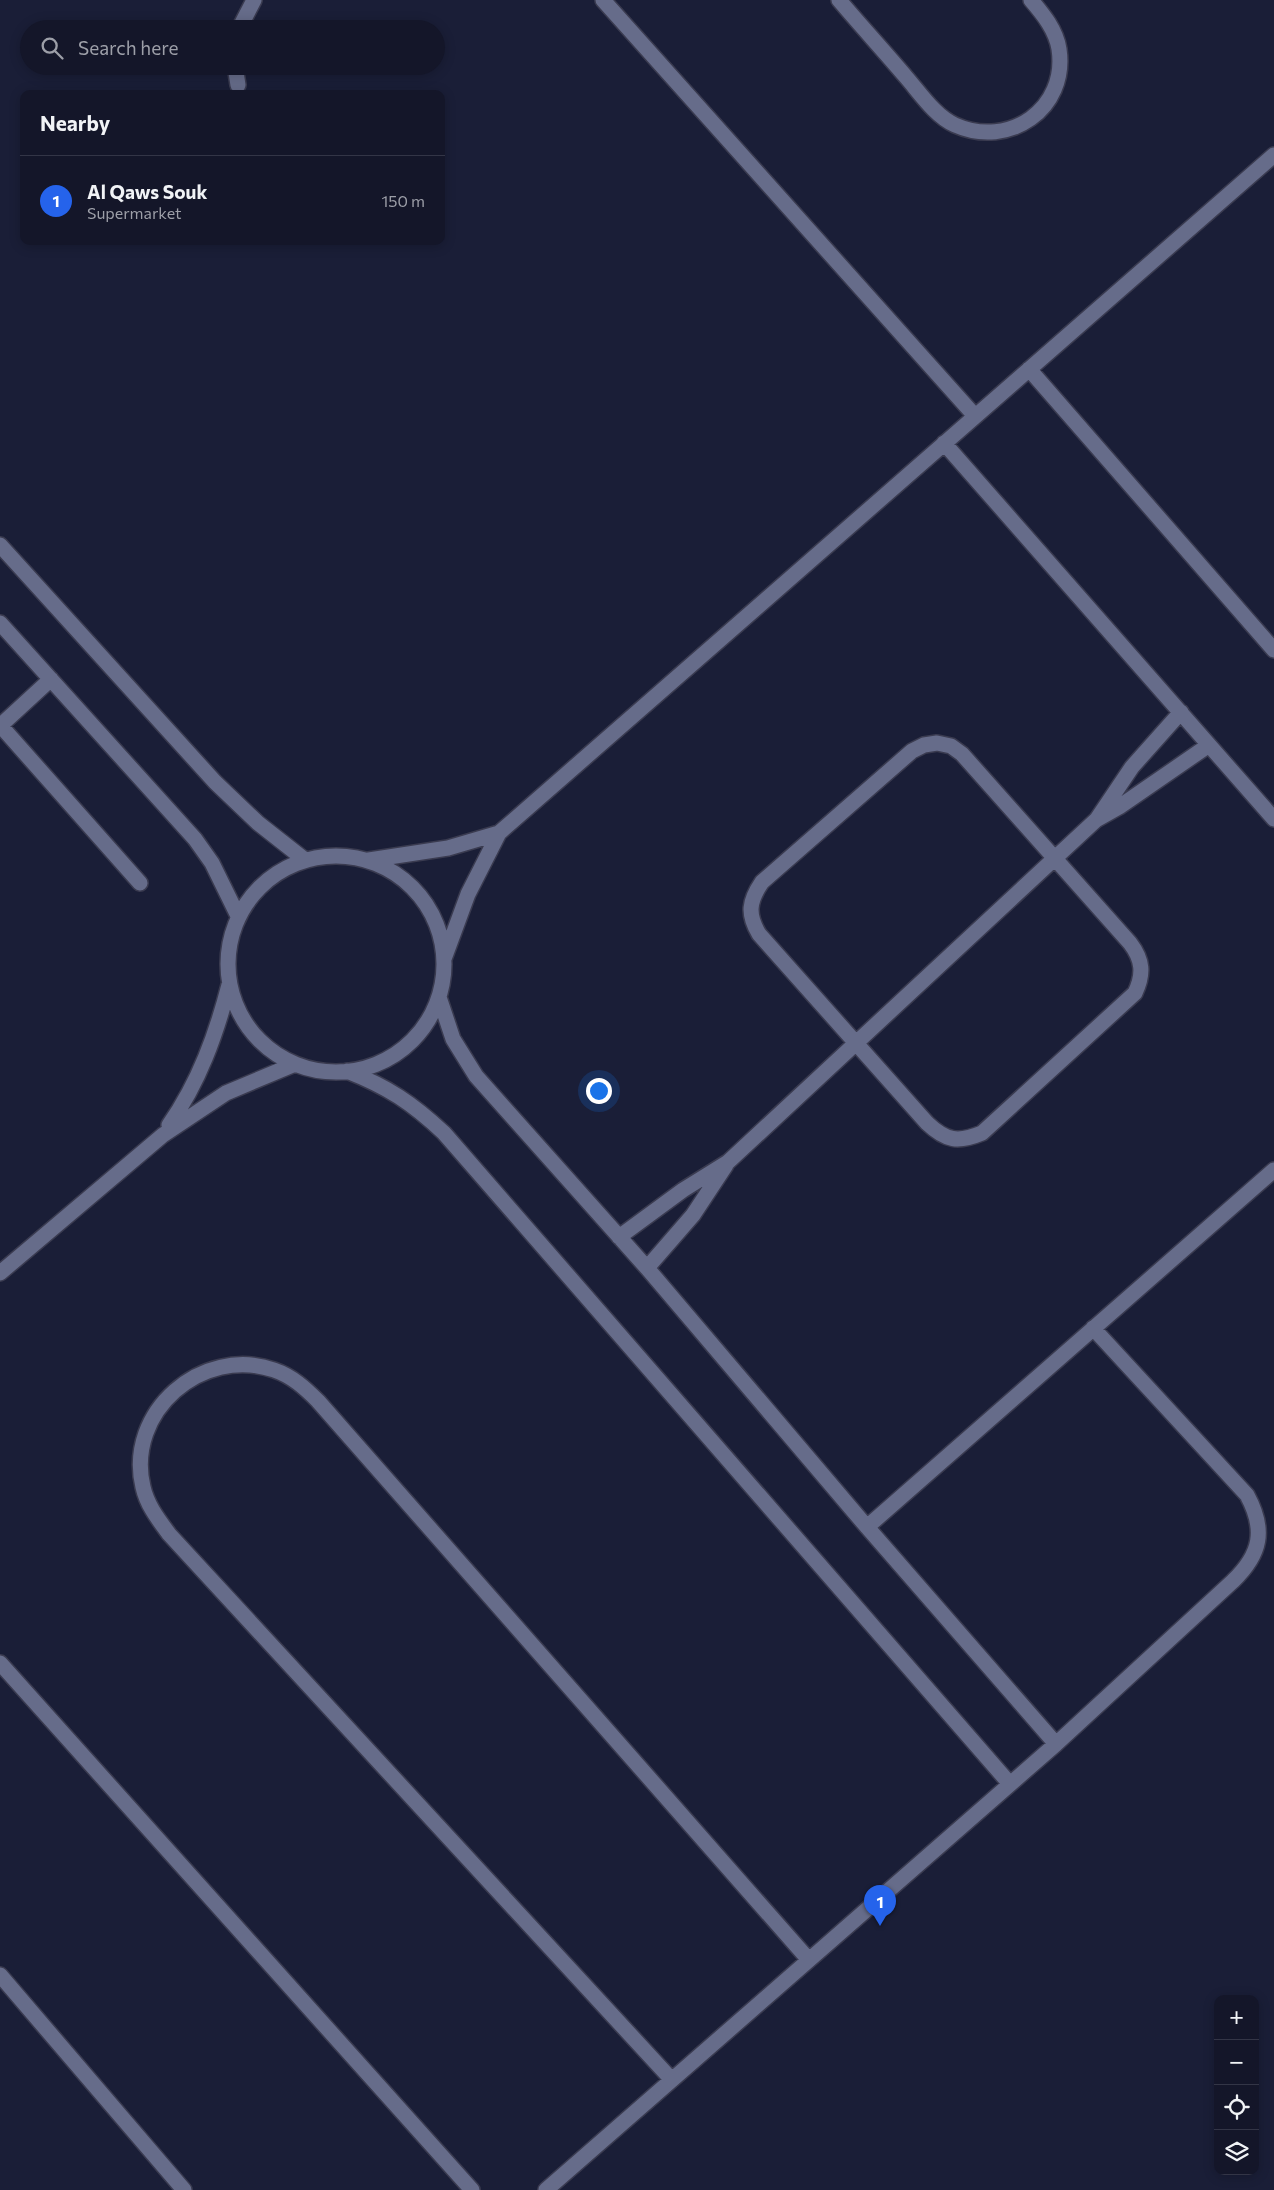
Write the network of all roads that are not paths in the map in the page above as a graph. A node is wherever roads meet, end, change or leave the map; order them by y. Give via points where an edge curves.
1 (254, 0) edge
2 (603, 0) edge
3 (839, 0) edge
4 (1031, 0) edge
5 (244, 20) edge
6 (236, 75) edge
7 (238, 85) dead end
8 (1274, 155) edge
9 (1030, 369) junction
10 (975, 416) junction
11 (944, 444) junction
12 (0, 545) edge
13 (0, 623) edge
14 (1274, 650) edge
15 (51, 679) junction
16 (1181, 712) junction
17 (0, 726) edge
18 (1209, 745) junction
19 (1274, 819) edge
20 (1096, 820) junction
21 (499, 833) junction
22 (1056, 858) junction
23 (305, 860) junction
24 (368, 860) junction
25 (140, 883) dead end
26 (238, 916) junction
27 (444, 959) junction
28 (229, 985) junction
29 (439, 996) junction
30 (856, 1043) junction
31 (295, 1064) junction
32 (347, 1071) junction
33 (162, 1134) junction
34 (728, 1162) junction
35 (1274, 1170) edge
36 (619, 1237) junction
37 (647, 1268) junction
38 (0, 1273) edge
39 (1093, 1328) junction
40 (867, 1527) junction
41 (0, 1663) edge
42 (1056, 1744) junction
43 (1010, 1784) junction
44 (809, 1960) junction
45 (0, 1975) edge
46 (672, 2080) junction
47 (184, 2190) edge
48 (472, 2190) edge
49 (546, 2190) edge

1 - 5 street
2 - 10 street
3 - 4 street via 933,108 953,124 975,132 998,133 1020,126 1039,112 1053,94 1059,71 1059,48 1050,25
6 - 7 street
8 - 9 street
9 - 10 street
9 - 14 street
10 - 11 street
11 - 16 street
11 - 21 street
12 - 23 street via 215,782 258,823
13 - 15 street
15 - 17 street
15 - 26 street via 194,839 212,863
16 - 18 street
16 - 20 street via 1132,767
17 - 25 street
18 - 19 street
18 - 20 street
20 - 22 street
21 - 24 street via 448,848
21 - 27 street via 468,894
22 - 30 street
22 - 30 street via 1139,954 1141,981 1134,993 982,1133 968,1139 938,1134
22 - 30 street via 962,754 951,746 937,743 912,751 762,882 750,908 752,922 759,934
23 - 24 street via 336,855
23 - 26 street via 284,868 266,882 250,897
24 - 27 street via 388,868 422,897 441,937
26 - 28 street via 228,950
27 - 29 street
28 - 31 street via 236,1006 259,1041
28 - 33 street via 221,1018 197,1079
29 - 32 street via 429,1019 394,1055 371,1066
29 - 36 street via 453,1039 476,1076
30 - 34 street
31 - 32 street via 312,1070
31 - 33 street via 226,1094
32 - 43 street via 400,1096 444,1133
33 - 38 street
34 - 36 street
34 - 37 street via 692,1215
35 - 39 street
36 - 37 street
37 - 40 street
39 - 40 street
39 - 42 street via 1247,1496 1255,1510 1258,1542 1244,1570
40 - 42 street
41 - 48 street
42 - 43 street
43 - 44 street
44 - 46 street
44 - 46 street via 298,1382 275,1370 249,1364 222,1366 196,1374 174,1389 156,1409 145,1434 140,1460 143,1487 153,1512 169,1534
45 - 47 street
46 - 49 street

